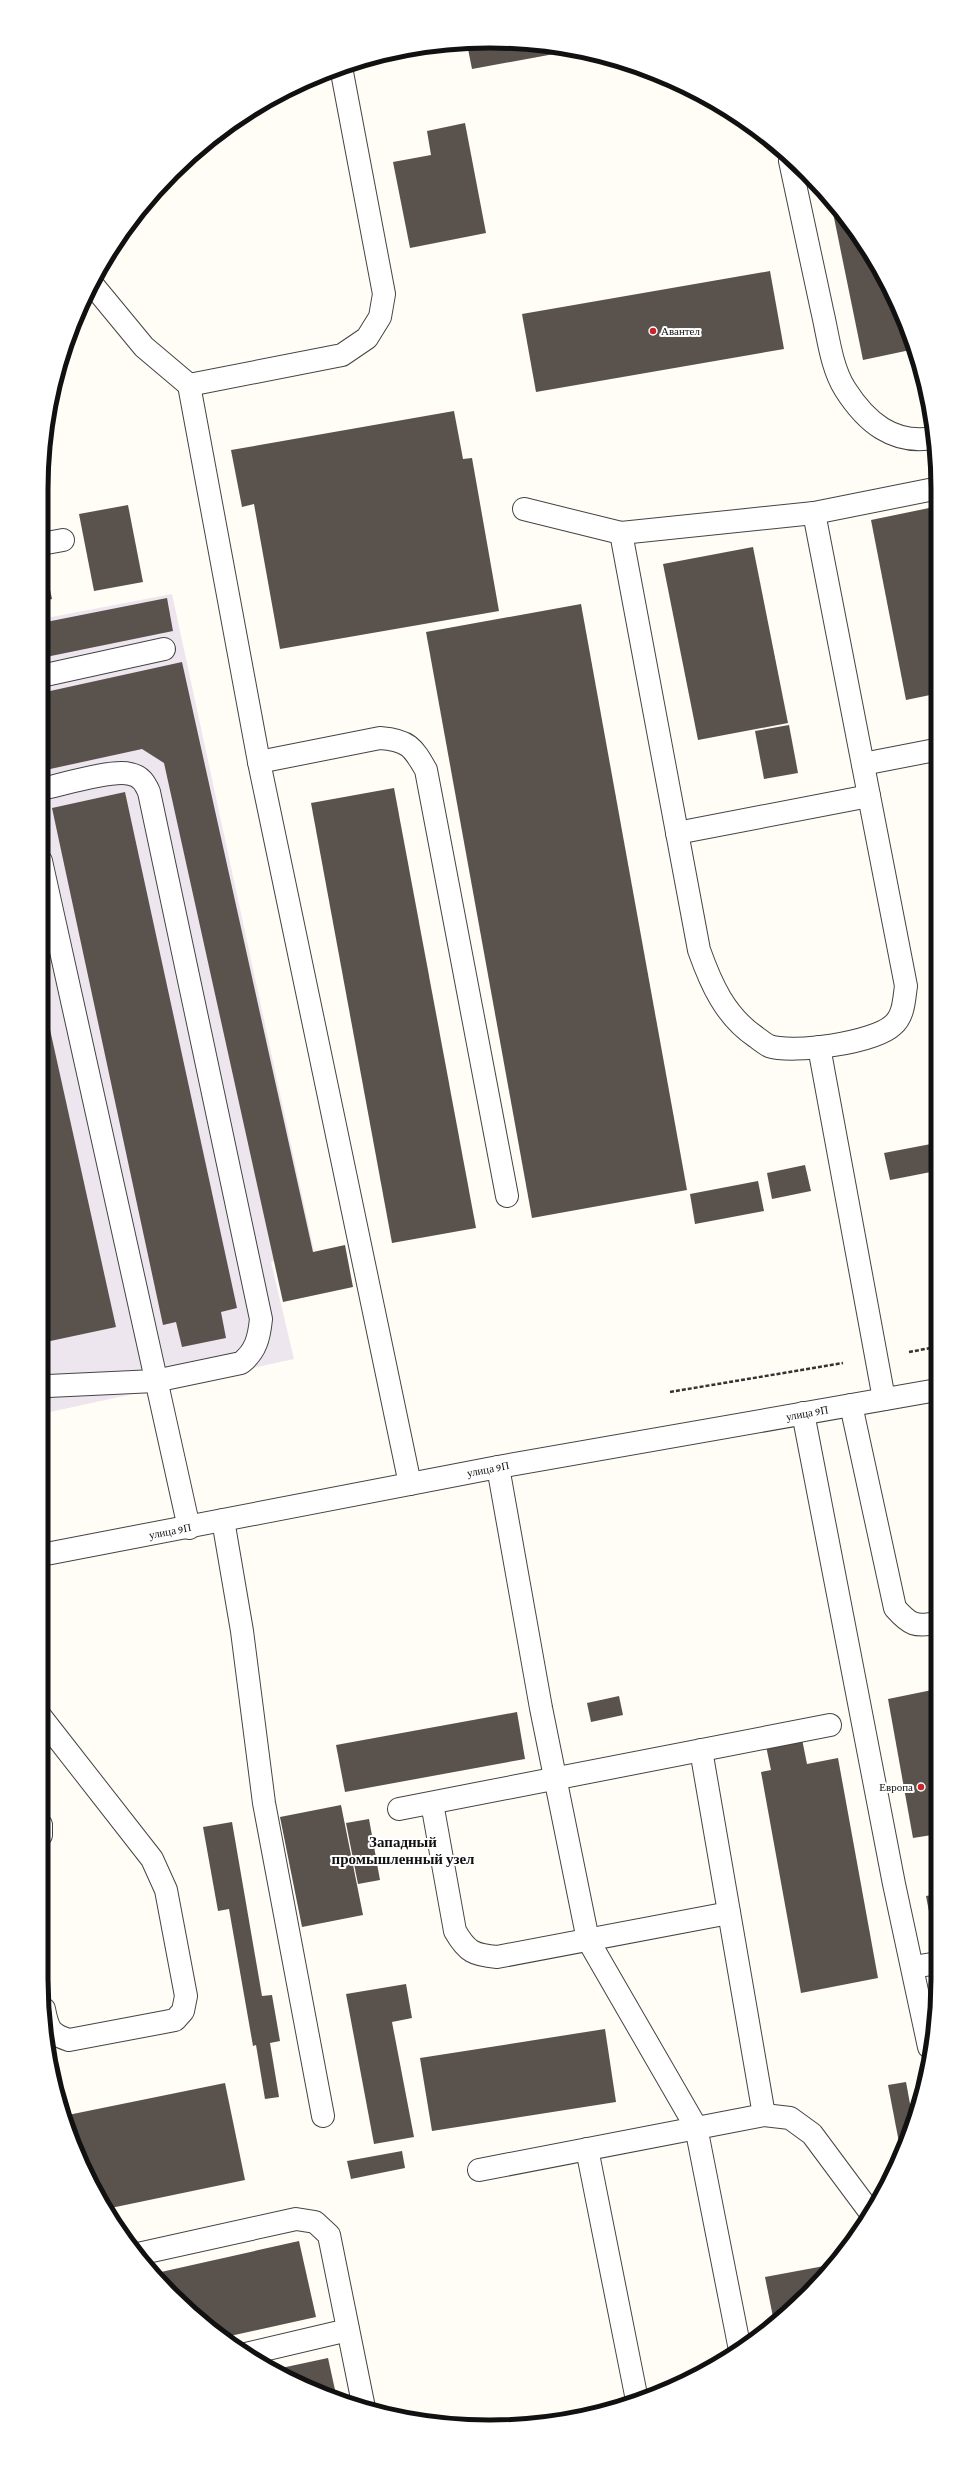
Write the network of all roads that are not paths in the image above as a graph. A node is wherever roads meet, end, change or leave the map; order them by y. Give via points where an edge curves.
1 (342, 73) edge
2 (791, 167) edge
3 (96, 289) edge
4 (189, 385) junction
5 (928, 439) edge
6 (931, 490) edge
7 (524, 509) dead end
8 (814, 513) junction
9 (621, 533) junction
10 (63, 540) dead end
11 (48, 543) edge
12 (164, 649) dead end
13 (48, 674) edge
14 (931, 751) edge
15 (259, 762) junction
16 (863, 764) junction
17 (48, 788) edge
18 (869, 796) junction
19 (677, 833) junction
20 (48, 893) edge
21 (819, 1047) junction
22 (507, 1196) dead end
23 (155, 1382) junction
24 (48, 1386) edge
25 (931, 1391) edge
26 (884, 1399) junction
27 (851, 1405) junction
28 (803, 1414) junction
29 (498, 1467) junction
30 (410, 1484) junction
31 (223, 1520) junction
32 (188, 1528) junction
33 (48, 1554) edge
34 (931, 1624) edge
35 (830, 1725) dead end
36 (48, 1726) edge
37 (702, 1750) junction
38 (555, 1779) junction
39 (432, 1803) junction
40 (399, 1810) dead end
41 (729, 1912) junction
42 (588, 1940) junction
43 (931, 1964) edge
44 (913, 1966) junction
45 (51, 2031) edge
46 (927, 2037) edge
47 (764, 2115) junction
48 (323, 2116) dead end
49 (696, 2127) junction
50 (587, 2149) junction
51 (478, 2170) dead end
52 (867, 2208) edge
53 (144, 2253) edge
54 (348, 2330) junction
55 (739, 2343) edge
56 (254, 2352) edge
57 (636, 2395) edge
58 (363, 2401) edge

1 - 4 street via 384,294 380,317 367,338 342,355
2 - 5 street via 832,356 844,388 873,424 893,435
3 - 4 street via 144,347
4 - 15 street
6 - 8 street
7 - 9 street
8 - 9 street
8 - 16 street
9 - 19 street
10 - 11 street
12 - 13 street
14 - 16 street
15 - 22 street via 380,738 396,739 414,748 426,770
15 - 30 street
16 - 18 street
17 - 23 street via 117,773 130,774 143,780 149,792 261,1319 259,1339 251,1356 241,1363
18 - 19 street
18 - 21 street via 906,986 903,1009 893,1025 875,1036
19 - 21 street via 699,950 721,1002 746,1030 768,1046 790,1049
20 - 23 street
21 - 26 street
23 - 24 street
23 - 32 street
25 - 26 street, улица 9П
26 - 27 street, улица 9П
27 - 28 street, улица 9П
27 - 34 street via 895,1608 906,1621 920,1626
28 - 29 street, улица 9П
28 - 44 street via 894,1884
29 - 30 street, улица 9П
29 - 38 street
30 - 31 street, улица 9П
31 - 32 street, улица 9П
31 - 48 street via 242,1631 264,1803
32 - 33 street, улица 9П
35 - 37 street
36 - 45 street via 152,1858 166,1890 186,1996 183,2011 175,2020 69,2040 54,2035
37 - 38 street
37 - 41 street
38 - 39 street
38 - 42 street
39 - 40 street
39 - 42 street via 455,1932 464,1946 479,1955 497,1957
41 - 42 street
41 - 47 street
42 - 49 street
43 - 44 street
44 - 46 street
47 - 49 street
47 - 52 street via 790,2118 812,2134
49 - 50 street
49 - 55 street
50 - 51 street
50 - 57 street
53 - 54 street via 296,2219 315,2222 328,2235
54 - 56 street
54 - 58 street

